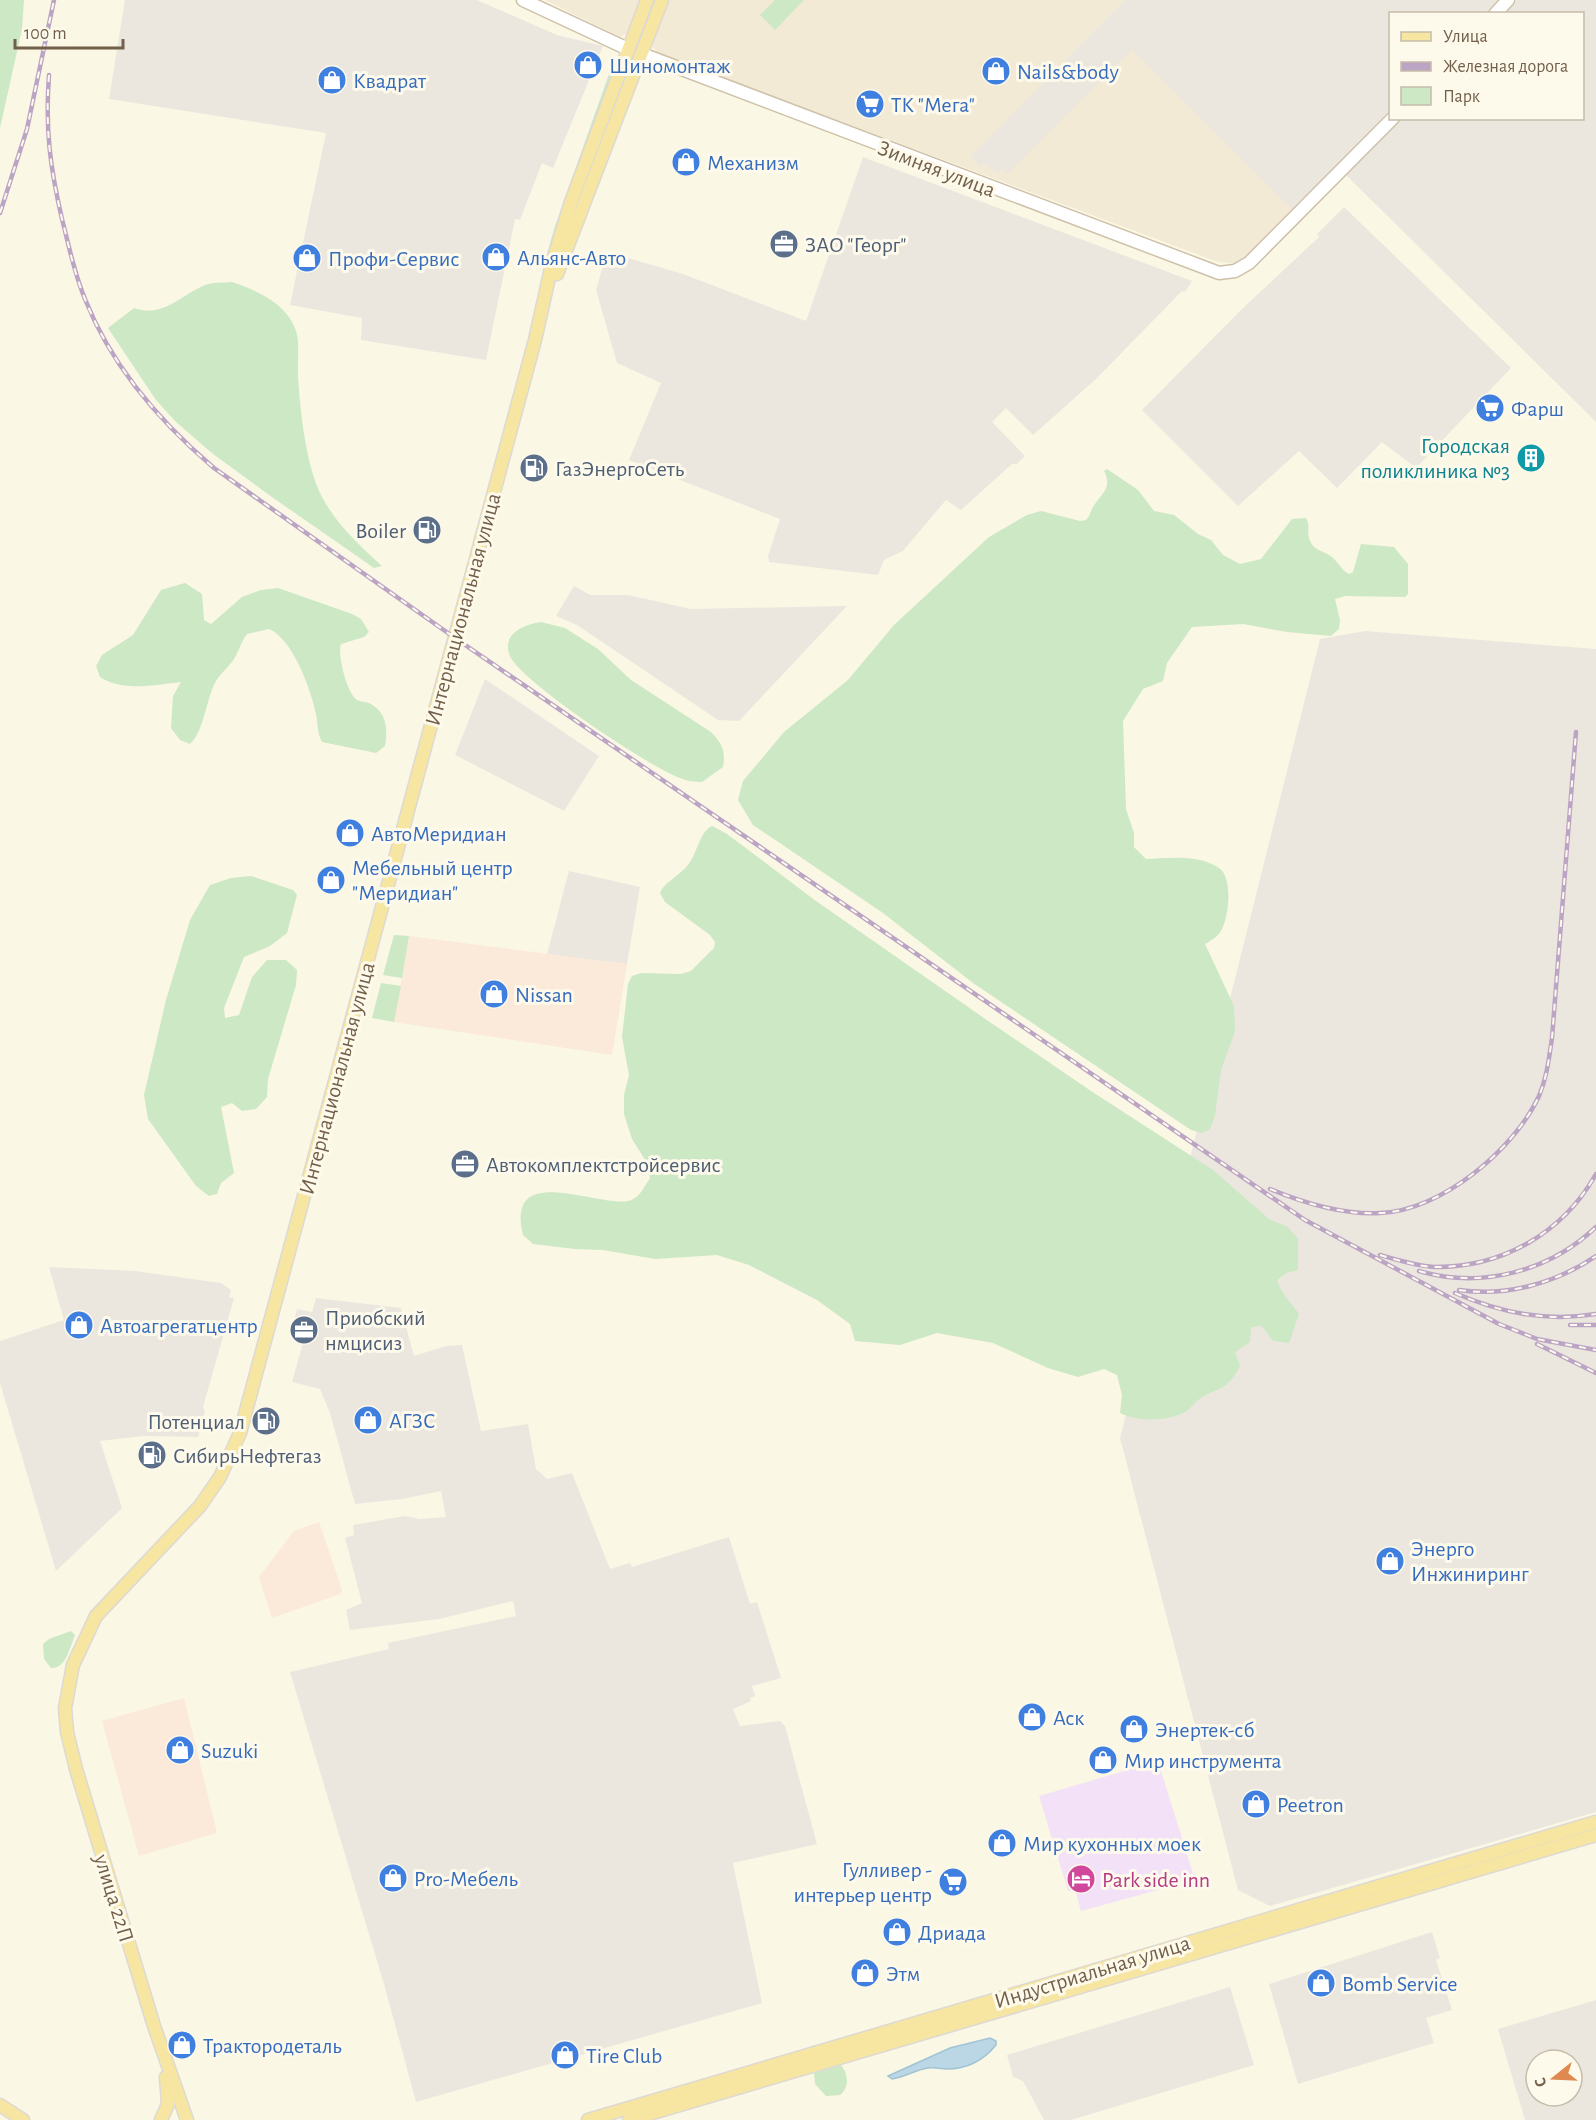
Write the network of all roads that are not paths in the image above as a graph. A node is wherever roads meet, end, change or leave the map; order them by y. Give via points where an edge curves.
1 (523, 0) edge
2 (647, 0) edge
3 (662, 0) edge
4 (1508, 0) edge
5 (1497, 12) edge
6 (628, 49) junction
7 (642, 54) junction
8 (1391, 120) edge
9 (535, 340) junction
10 (76, 1769) joint
11 (1596, 1822) edge
12 (1596, 1835) edge
13 (154, 2026) junction
14 (0, 2105) edge
15 (22, 2120) edge
16 (161, 2120) edge
17 (186, 2120) edge
18 (588, 2120) edge
19 (629, 2120) edge

1 - 6 main road
2 - 6 main road, Интернациональная улица
3 - 7 main road, Интернациональная улица
4 - 5 main road
6 - 7 main road
6 - 9 main road, Интернациональная улица via 568,210
7 - 8 main road, Зимняя улица via 1219,273 1235,271 1256,258
7 - 9 main road, Интернациональная улица
9 - 10 main road, Интернациональная улица via 240,1433 220,1477 200,1506 96,1616 83,1638 70,1674 65,1707
10 - 13 main road, улица 22П
11 - 18 main road, Индустриальная улица
12 - 19 main road, Индустриальная улица
13 - 16 main road, улица 22П via 169,2096
13 - 17 main road, улица 22П
14 - 15 main road

